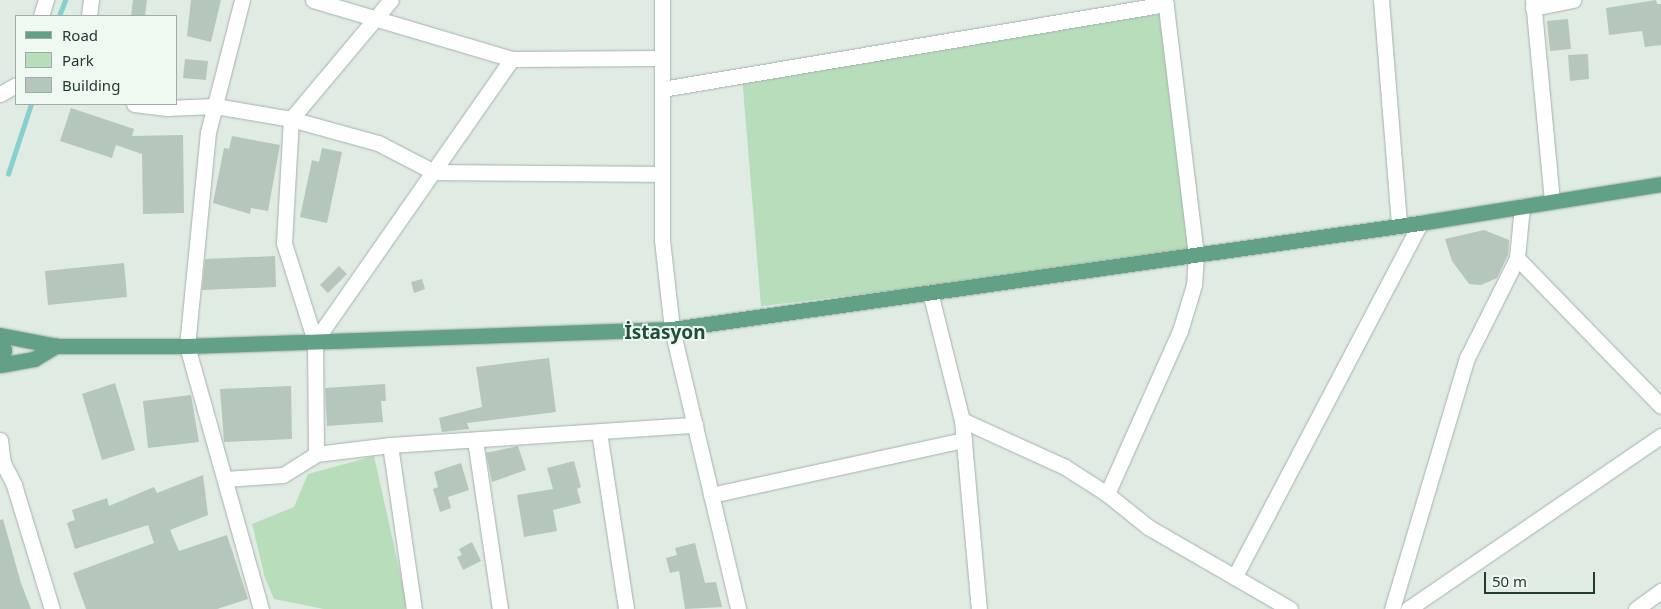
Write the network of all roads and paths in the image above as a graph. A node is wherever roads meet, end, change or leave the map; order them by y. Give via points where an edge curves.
1 (46, 0) edge
2 (90, 0) edge
3 (242, 0) edge
4 (313, 0) edge
5 (391, 0) edge
6 (662, 0) edge
7 (1381, 0) edge
8 (1573, 0) edge
9 (1165, 2) edge
10 (1533, 4) edge
11 (41, 15) edge
12 (89, 15) edge
13 (376, 17) junction
14 (662, 58) junction
15 (512, 59) junction
16 (15, 86) edge
17 (662, 89) junction
18 (0, 94) edge
19 (142, 105) edge
20 (214, 106) junction
21 (290, 119) junction
22 (434, 172) junction
23 (662, 174) junction
24 (1661, 184) edge
25 (1552, 201) junction
26 (1522, 206) junction
27 (1420, 223) junction
28 (1399, 226) junction
29 (1196, 254) junction
30 (1517, 258) junction
31 (930, 292) junction
32 (672, 329) junction
33 (0, 336) edge
34 (315, 341) junction
35 (56, 346) junction
36 (187, 346) junction
37 (0, 364) edge
38 (1661, 406) edge
39 (962, 420) junction
40 (695, 425) junction
41 (599, 432) junction
42 (1661, 436) edge
43 (0, 440) edge
44 (475, 440) junction
45 (964, 440) junction
46 (390, 446) junction
47 (316, 454) junction
48 (2, 459) edge
49 (225, 479) junction
50 (7, 488) edge
51 (1107, 494) junction
52 (711, 495) junction
53 (1235, 576) junction
54 (1661, 592) edge
55 (52, 609) edge
56 (261, 609) edge
57 (414, 609) edge
58 (500, 609) edge
59 (626, 609) edge
60 (738, 609) edge
61 (980, 609) edge
62 (1290, 609) edge
63 (1392, 609) edge
64 (1408, 609) edge
65 (1636, 609) edge

1 - 11 street
2 - 12 street
3 - 20 street
4 - 13 street
5 - 13 street
6 - 14 street
7 - 28 street
8 - 10 street
9 - 17 street
9 - 29 street
10 - 25 street
13 - 15 street
13 - 21 street
14 - 15 street
14 - 17 street
15 - 22 street
16 - 18 street
17 - 23 street
19 - 20 street via 167,108
20 - 21 street
20 - 36 street via 208,132
21 - 22 street via 378,143
21 - 34 street via 284,242
22 - 23 street
22 - 34 street
23 - 32 street via 662,240
24 - 25 main road
25 - 26 main road
26 - 27 main road
26 - 30 street
27 - 28 main road
27 - 53 street
28 - 29 main road
29 - 31 main road
29 - 51 street via 1194,285 1180,331
30 - 38 street
30 - 63 street via 1467,358
31 - 32 main road
31 - 39 street
32 - 34 main road
32 - 40 street
33 - 35 main road
33 - 37 main road via 4,350
34 - 36 main road
34 - 47 street
35 - 36 main road
35 - 37 main road via 34,358
36 - 49 street
39 - 45 street
39 - 51 street via 1065,466
40 - 41 street
40 - 52 street
41 - 44 street
41 - 59 street
42 - 64 street
43 - 48 street
44 - 46 street
44 - 58 street
45 - 52 street
45 - 61 street
46 - 47 street
46 - 57 street
47 - 49 street via 283,475
48 - 50 street
49 - 56 street
50 - 55 street
51 - 53 street via 1148,527
52 - 60 street
53 - 62 street
54 - 65 street

